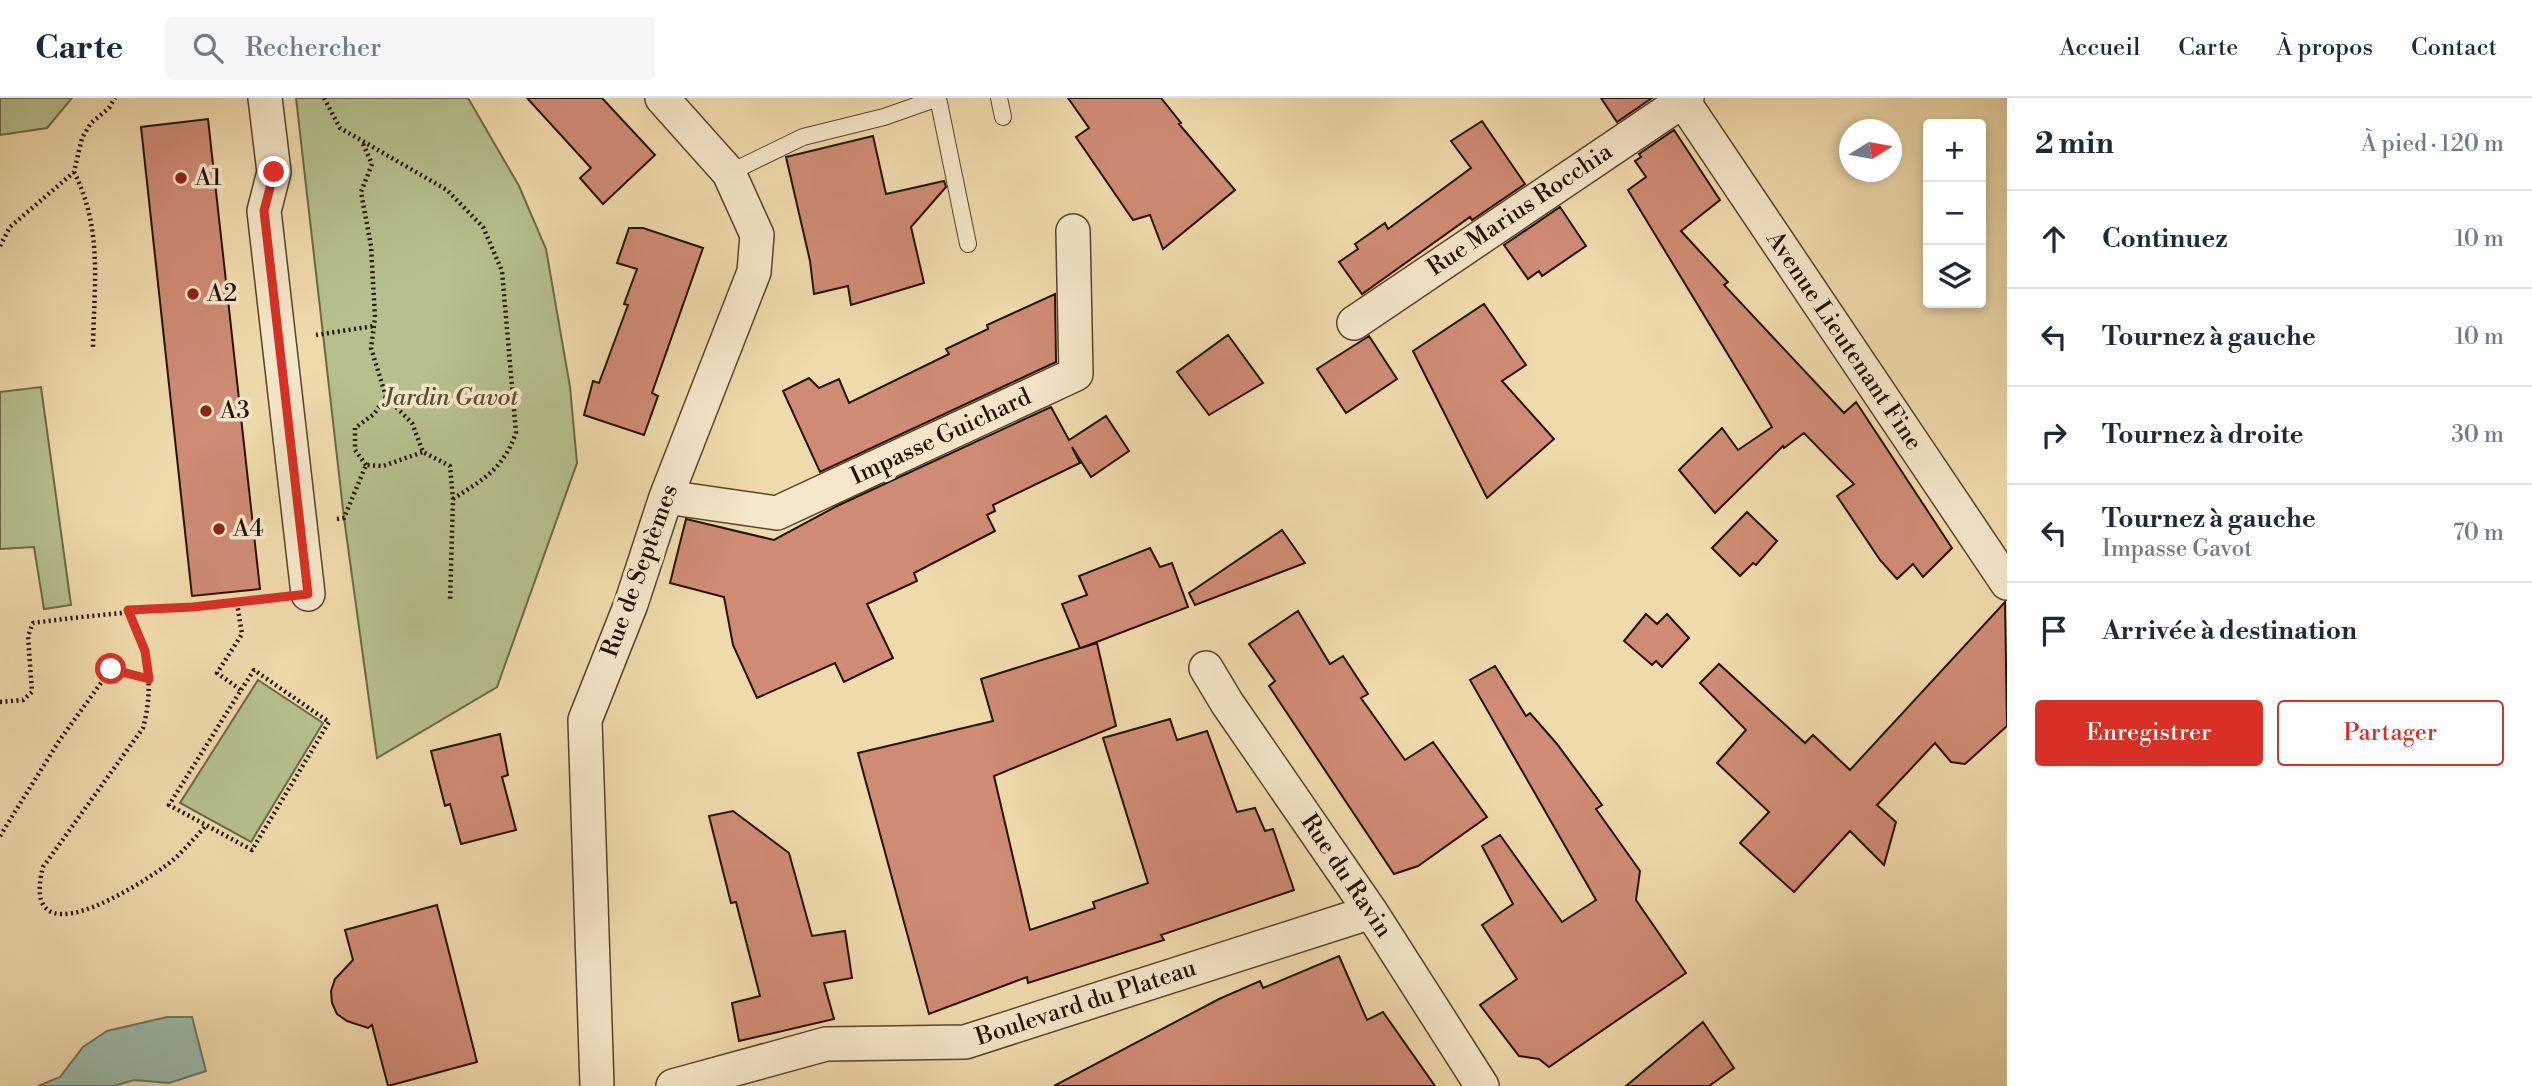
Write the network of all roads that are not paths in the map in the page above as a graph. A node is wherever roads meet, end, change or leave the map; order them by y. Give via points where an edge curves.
1 (265, 98) edge
2 (662, 98) edge
3 (938, 98) edge
4 (999, 98) edge
5 (1683, 99) edge
6 (1003, 117) dead end
7 (729, 173) junction
8 (1073, 231) dead end
9 (968, 244) dead end
10 (1354, 323) dead end
11 (666, 496) junction
12 (2007, 583) edge
13 (308, 594) road end
14 (1206, 668) dead end
15 (1371, 912) junction
16 (597, 1086) edge
17 (673, 1086) edge
18 (1482, 1086) edge

1 - 13 street via 274,172 264,211
2 - 7 street, Rue de Septèmes
3 - 7 lane via 803,137
3 - 9 lane
4 - 6 lane
5 - 10 street, Rue Marius Rocchia
5 - 12 street, Avenue Lieutenant Fine
7 - 11 street, Rue de Septèmes via 757,235 754,272
8 - 11 street, Impasse Guichard via 1076,374 777,513
11 - 16 street, Rue de Septèmes via 631,604 585,720
14 - 15 street, Rue du Ravin
15 - 17 street, Boulevard du Plateau via 965,1042 826,1044
15 - 18 street, Rue du Ravin

